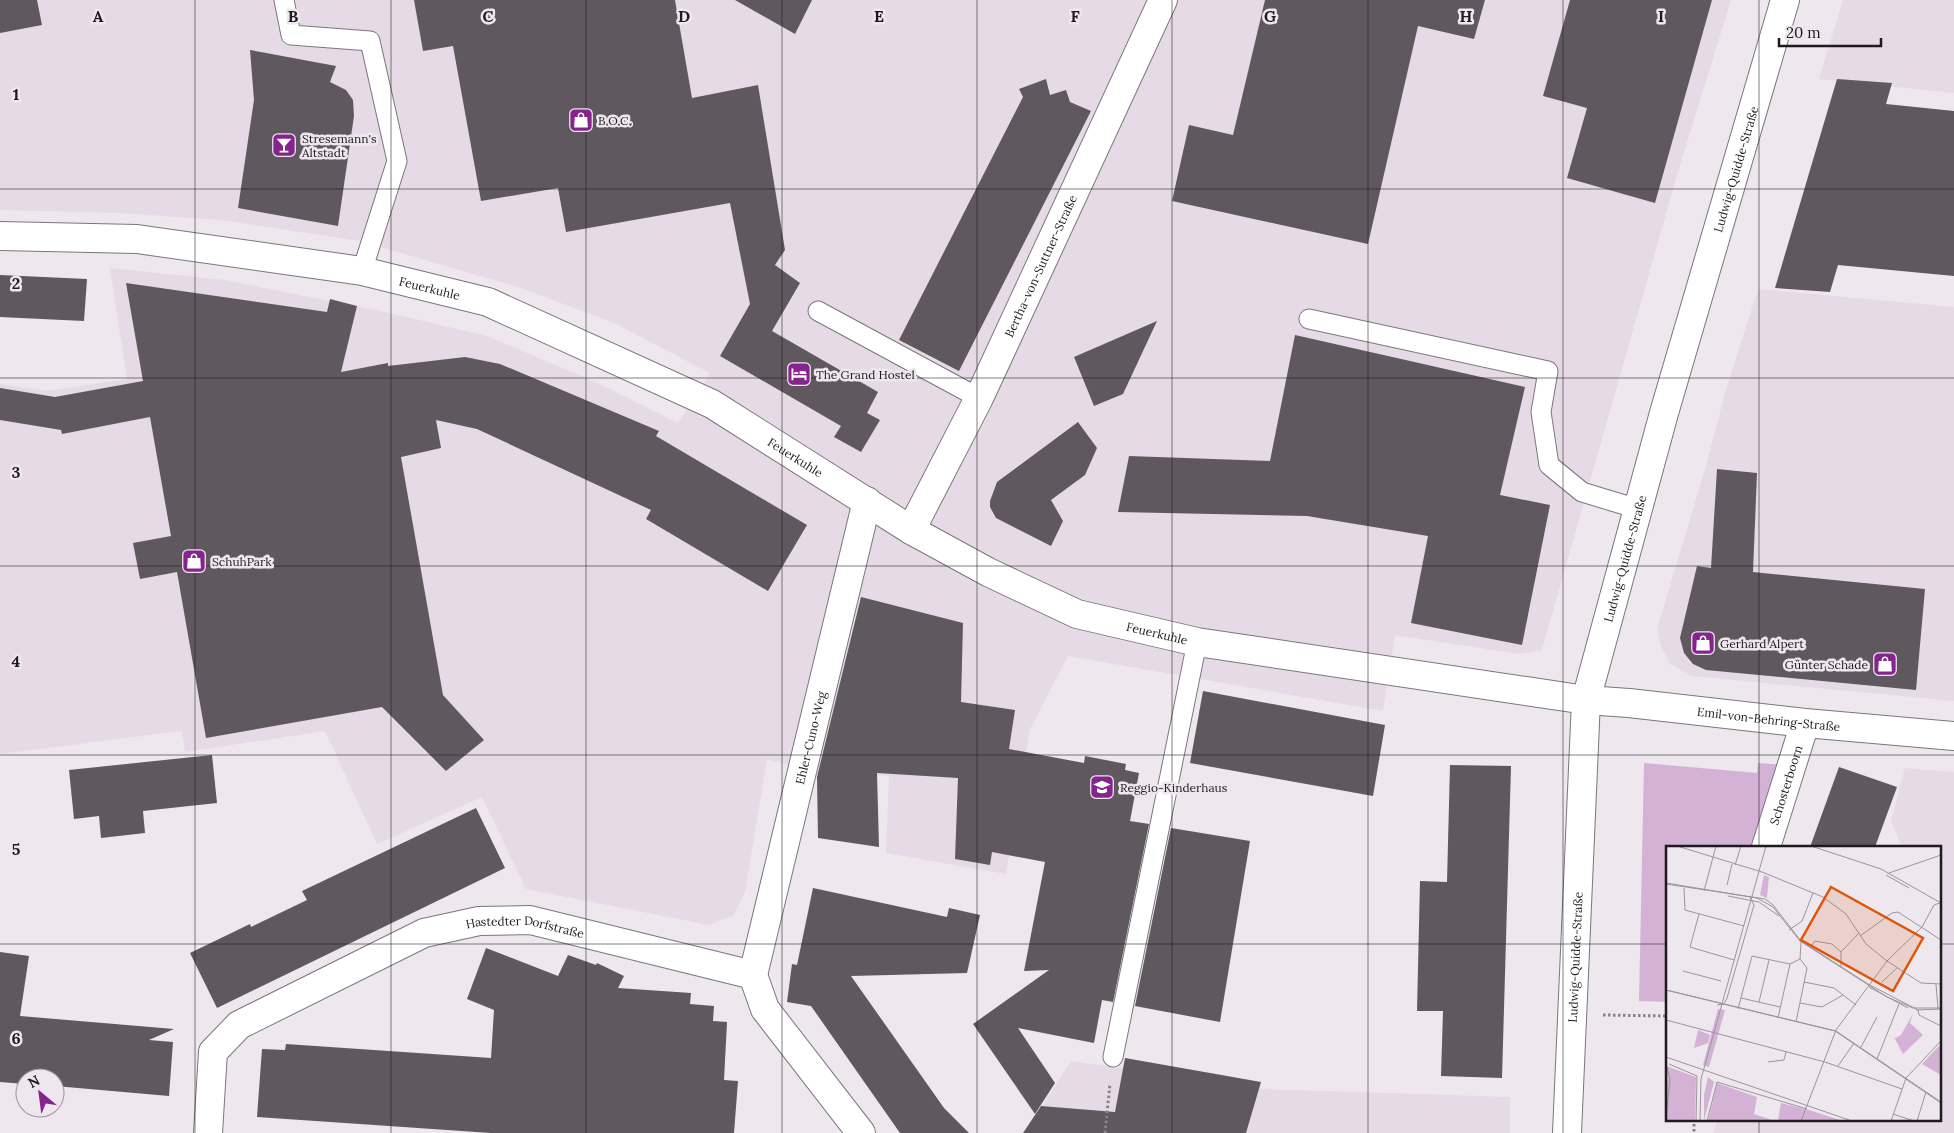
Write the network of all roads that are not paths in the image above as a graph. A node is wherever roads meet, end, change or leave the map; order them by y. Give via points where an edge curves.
1 (284, 0) edge
2 (1163, 0) edge
3 (1785, 0) edge
4 (0, 236) edge
5 (362, 270) junction
6 (818, 311) dead end
7 (1309, 319) dead end
8 (979, 398) junction
9 (867, 501) junction
10 (1638, 509) junction
11 (911, 530) junction
12 (1197, 642) junction
13 (1586, 700) junction
14 (1805, 723) junction
15 (1954, 736) edge
16 (1766, 846) edge
17 (752, 975) junction
18 (1113, 1057) road end
19 (208, 1133) edge
20 (861, 1133) edge
21 (1567, 1133) edge

1 - 5 lane via 291,35 370,41 396,161
2 - 8 street, Bertha-von-Suttner-Straße
3 - 10 street, Ludwig-Quidde-Straße
4 - 5 street, Feuerkuhle via 137,238
5 - 9 street, Feuerkuhle via 488,302 703,400
6 - 8 lane
7 - 10 lane via 1548,371 1542,412 1549,465 1582,492
8 - 11 street, Bertha-von-Suttner-Straße
9 - 11 street, Feuerkuhle
9 - 17 street, Ehler-Cuno-Weg
10 - 13 street, Ludwig-Quidde-Straße
11 - 12 street, Feuerkuhle via 988,572 1077,614
12 - 13 street, Feuerkuhle
12 - 18 lane
13 - 14 street, Emil-von-Behring-Straße
13 - 21 street, Ludwig-Quidde-Straße
14 - 15 street, Emil-von-Behring-Straße
14 - 16 street, Schosterboorn
17 - 19 street, Hastedter Dorfstraße via 530,920 479,921 424,934 239,1025 213,1052
17 - 20 street via 765,1010

